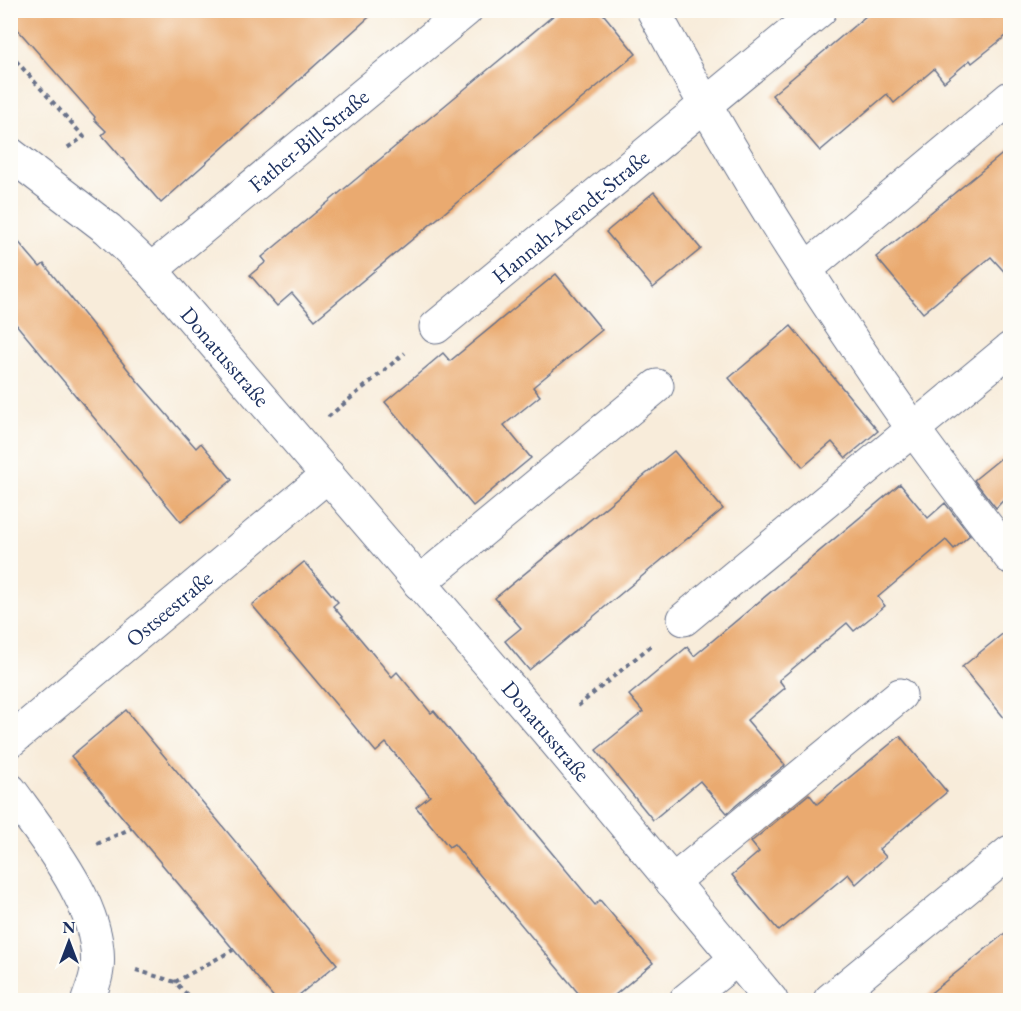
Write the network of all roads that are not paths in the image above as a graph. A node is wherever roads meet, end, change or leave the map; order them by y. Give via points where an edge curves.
1 (466, 10) edge
2 (653, 10) edge
3 (820, 10) edge
4 (1011, 98) edge
5 (704, 107) junction
6 (22, 162) edge
7 (806, 269) junction
8 (151, 270) junction
9 (436, 327) road end
10 (1011, 349) edge
11 (657, 386) dead end
12 (915, 430) junction
13 (328, 475) junction
14 (1011, 557) edge
15 (418, 583) junction
16 (684, 619) road end
17 (900, 695) dead end
18 (10, 741) edge
19 (10, 790) edge
20 (1011, 852) edge
21 (672, 882) junction
22 (735, 960) junction
23 (88, 1000) edge
24 (686, 1000) edge
25 (771, 1000) edge
26 (830, 1000) edge

1 - 8 street, Father-Bill-Straße
2 - 5 street
3 - 5 street, Hannah-Arendt-Straße
4 - 7 street
5 - 7 street
5 - 9 street, Hannah-Arendt-Straße
6 - 8 street, Donatusstraße via 108,229
7 - 12 street
8 - 13 street, Donatusstraße
10 - 12 street
11 - 15 street
12 - 14 street
12 - 16 street
13 - 15 street, Donatusstraße
13 - 18 street, Ostseestraße
15 - 21 street, Donatusstraße
17 - 21 street
19 - 23 street via 83,900 91,924 97,969
20 - 26 street
21 - 22 street, Donatusstraße
22 - 24 street
22 - 25 street, Donatusstraße

